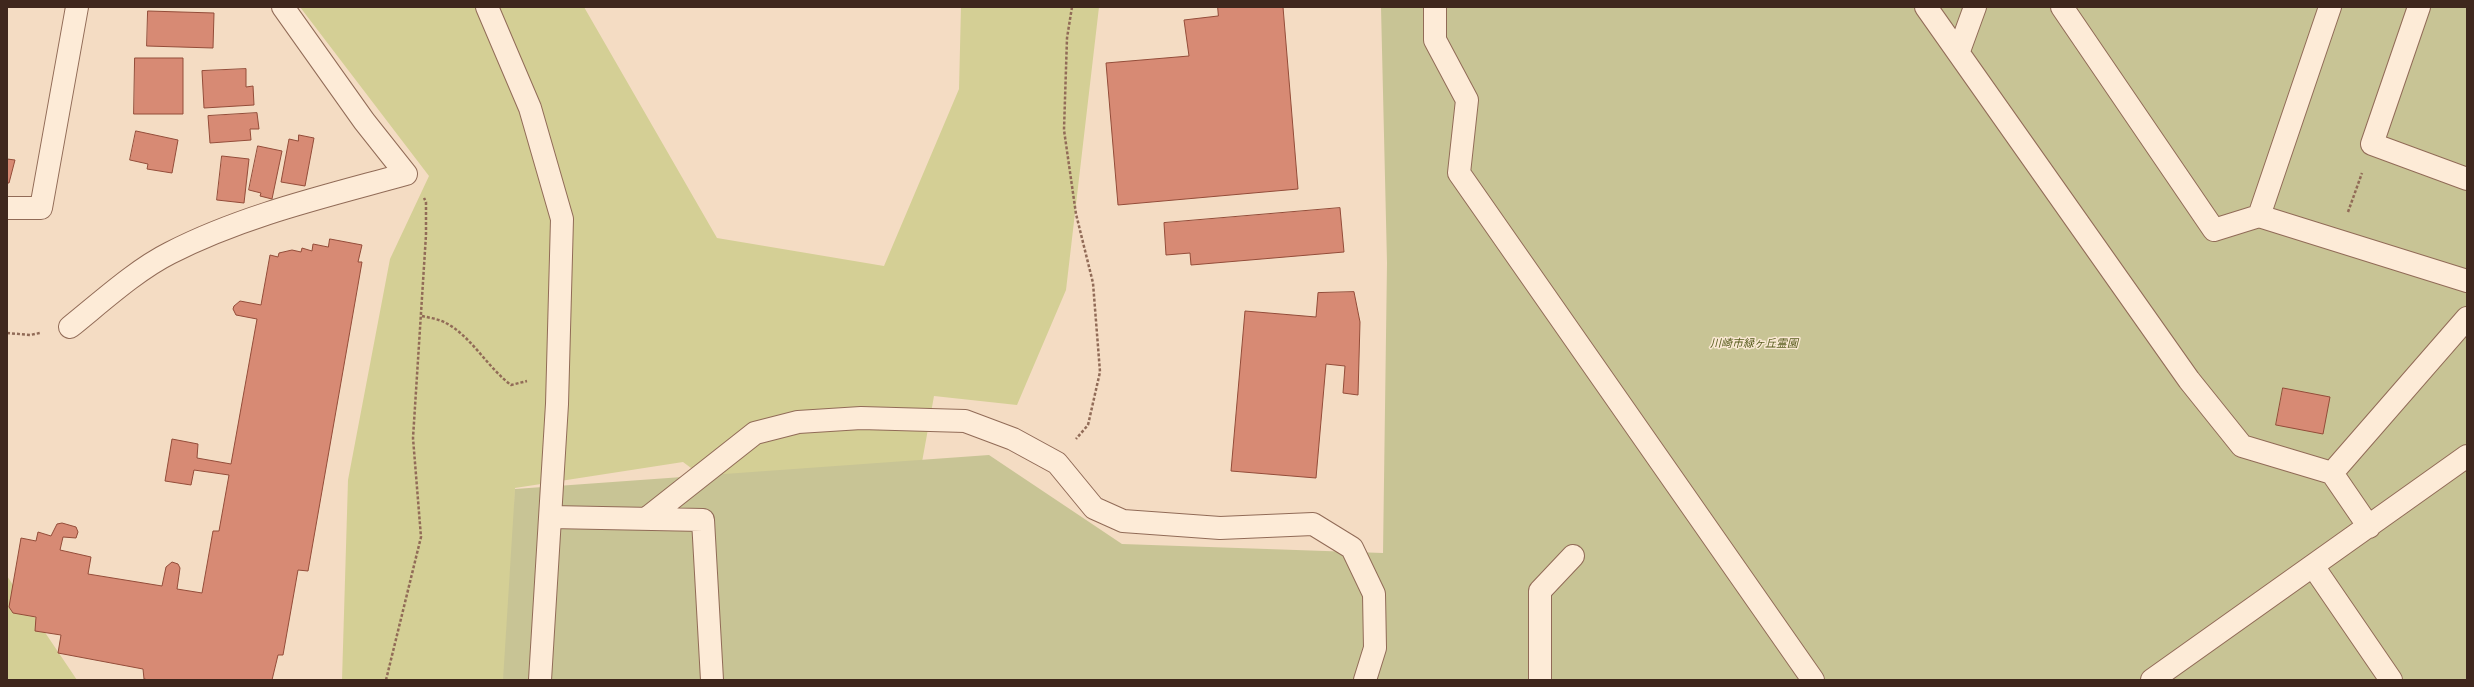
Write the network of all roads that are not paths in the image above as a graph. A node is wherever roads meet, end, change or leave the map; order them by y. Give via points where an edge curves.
1 (77, 7) edge
2 (283, 7) edge
3 (487, 7) edge
4 (1435, 7) edge
5 (1926, 7) edge
6 (1975, 7) edge
7 (2062, 7) edge
8 (2330, 7) edge
9 (2419, 7) edge
10 (1959, 51) junction
11 (2467, 179) edge
12 (8, 208) edge
13 (2259, 216) junction
14 (2467, 281) edge
15 (2467, 318) edge
16 (70, 327) dead end
17 (2467, 456) edge
18 (2332, 473) junction
19 (551, 517) junction
20 (646, 519) junction
21 (2369, 527) junction
22 (1573, 556) dead end
23 (2313, 566) junction
24 (540, 680) edge
25 (712, 680) edge
26 (1365, 680) edge
27 (1540, 680) edge
28 (1813, 680) edge
29 (2152, 680) edge
30 (2391, 680) edge

1 - 12 street via 41,208
2 - 16 street via 364,121 406,174 270,211 170,253 120,287
3 - 19 street via 530,108 562,219
4 - 28 street via 1435,40 1467,100 1459,173
5 - 10 street
6 - 10 street
7 - 13 street via 2214,230
8 - 13 street
9 - 11 street via 2372,144
10 - 18 street via 2189,380 2242,446
13 - 14 street
15 - 18 street
17 - 21 street
18 - 21 street
19 - 20 street
19 - 24 street
20 - 25 street via 703,520
20 - 26 street via 755,433 798,422 861,418 965,421 1014,439 1057,463 1094,508 1123,521 1220,528 1313,524 1352,548 1374,594 1375,648
21 - 23 street
22 - 27 street via 1540,591
23 - 29 street
23 - 30 street

